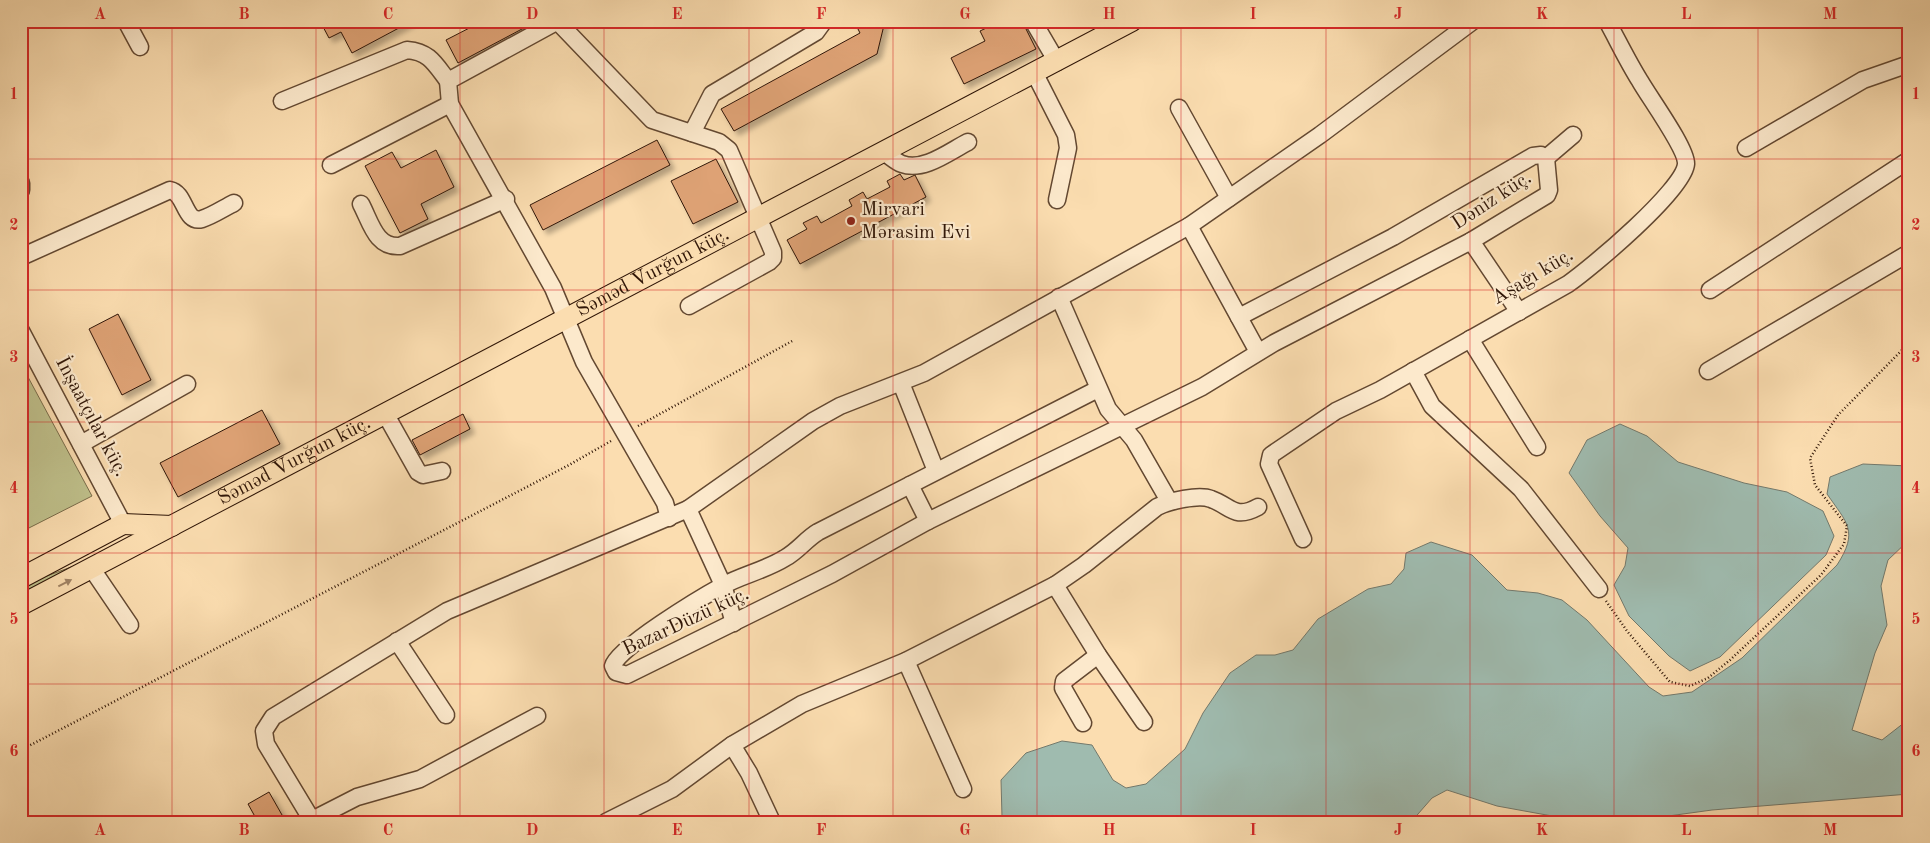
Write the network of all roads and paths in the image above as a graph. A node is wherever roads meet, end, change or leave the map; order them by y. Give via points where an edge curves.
1 (126, 21) edge
2 (557, 21) edge
3 (824, 21) edge
4 (1034, 21) edge
5 (1132, 21) edge
6 (1473, 21) edge
7 (1607, 21) edge
8 (140, 47) dead end
9 (1057, 62) junction
10 (1909, 64) edge
11 (1035, 74) junction
12 (448, 81) junction
13 (282, 101) dead end
14 (450, 104) junction
15 (1179, 108) dead end
16 (692, 133) junction
17 (1572, 135) dead end
18 (968, 142) dead end
19 (1746, 148) dead end
20 (885, 153) junction
21 (1546, 158) junction
22 (1909, 160) edge
23 (331, 165) dead end
24 (21, 183) edge
25 (21, 190) edge
26 (1229, 198) junction
27 (506, 199) junction
28 (1057, 200) dead end
29 (234, 203) dead end
30 (361, 204) dead end
31 (760, 218) junction
32 (1189, 226) junction
33 (1471, 241) junction
34 (1909, 253) edge
35 (21, 257) edge
36 (1710, 290) dead end
37 (1060, 297) junction
38 (689, 306) dead end
39 (1519, 312) junction
40 (1240, 317) junction
41 (566, 321) junction
42 (21, 331) edge
43 (1470, 339) junction
44 (794, 340) dead end
45 (1909, 343) edge
46 (1258, 352) junction
47 (1413, 370) junction
48 (1708, 371) dead end
49 (901, 383) junction
50 (187, 384) dead end
51 (1098, 389) junction
52 (386, 415) junction
53 (1121, 426) junction
54 (625, 432) junction
55 (81, 444) junction
56 (1536, 448) dead end
57 (442, 471) dead end
58 (936, 471) junction
59 (910, 485) junction
60 (1169, 501) junction
61 (1258, 507) dead end
62 (688, 510) junction
63 (668, 518) junction
64 (928, 521) junction
65 (123, 524) junction
66 (174, 526) junction
67 (1303, 539) dead end
68 (133, 547) junction
69 (92, 569) junction
70 (21, 578) edge
71 (723, 585) junction
72 (1055, 585) junction
73 (1598, 589) joint
74 (21, 605) edge
75 (130, 624) dead end
76 (734, 624) junction
77 (397, 641) junction
78 (1098, 655) junction
79 (906, 661) junction
80 (446, 715) dead end
81 (537, 716) dead end
82 (1144, 722) dead end
83 (1083, 723) dead end
84 (732, 745) junction
85 (21, 750) edge
86 (963, 789) dead end
87 (635, 816) edge
88 (313, 821) edge
89 (606, 822) edge
90 (772, 822) edge

1 - 8 street
2 - 12 street
2 - 16 street via 652,120
3 - 16 street via 816,32 712,94
4 - 9 street
5 - 9 main road, Səməd Vurğun küç.
6 - 26 street
7 - 39 street, Aşağı küç. via 1679,146 1686,164 1670,193 1585,272
9 - 11 main road, Səməd Vurğun küç.
10 - 19 street via 1863,80
11 - 20 main road, Səməd Vurğun küç.
11 - 28 street via 1066,135 1068,148
12 - 13 street via 428,56 420,51 407,50
12 - 14 street
14 - 23 street
14 - 27 street
15 - 26 street
16 - 31 street via 719,142 729,150
17 - 21 street
18 - 20 street via 925,164 911,166 900,164
20 - 31 main road, Səməd Vurğun küç.
21 - 33 street, Dəniz küç. via 1547,195
21 - 40 street, Dəniz küç. via 1533,156 1393,237
22 - 36 street
24 - 25 street
26 - 32 street
27 - 30 street via 400,246 390,247 381,243
27 - 41 street via 553,288
29 - 35 street via 202,220 195,220 175,191 170,190
31 - 38 street via 774,252 773,258
31 - 41 main road, Səməd Vurğun küç.
32 - 37 street
32 - 40 street
33 - 39 street
33 - 46 street, Dəniz küç.
34 - 48 street
37 - 49 street
37 - 51 street
39 - 43 street, Aşağı küç.
40 - 46 street
41 - 52 main road, Səməd Vurğun küç.
41 - 54 street via 584,362
42 - 55 street, İnşaatçılar küç.
43 - 47 street, Aşağı küç.
43 - 56 street
44 - 54 path
45 - 73 path via 1838,415 1810,458 1815,485 1847,526 1844,544 1821,575 1708,678 1690,686 1670,682 1627,631
46 - 53 street, Dəniz küç. via 1202,387
47 - 67 street, Aşağı küç. via 1380,390 1348,403 1271,455 1269,464
47 - 73 street via 1432,406 1521,489
49 - 58 street
49 - 62 street via 840,406 813,421
50 - 55 street
51 - 53 street via 1110,414
51 - 58 street, BazarDüzü küç.
52 - 57 street via 418,472
52 - 66 main road, Səməd Vurğun küç.
53 - 60 street via 1134,440
53 - 64 street, BazarDüzü küç.
54 - 63 street via 665,503
54 - 85 path via 569,465
55 - 65 street, İnşaatçılar küç.
58 - 59 street, BazarDüzü küç.
59 - 64 street
59 - 71 street, BazarDüzü küç. via 818,532 786,558
60 - 61 street via 1203,497 1240,513 1248,513
60 - 72 street via 1139,519
62 - 63 street
62 - 71 street
63 - 77 street via 447,612
64 - 76 street, BazarDüzü küç.
65 - 66 main road
65 - 68 main road
65 - 70 main road
66 - 68 main road, Səməd Vurğun küç.
68 - 69 main road
74 -> 69 main road
69 - 75 street
71 - 76 street
71 - 76 street, BazarDüzü küç. via 620,653 613,666 620,675 627,675
72 - 78 street
72 - 79 street
77 - 80 street
77 - 88 street via 273,717 264,731 266,744
78 - 82 street
78 - 83 street via 1064,681 1062,688
79 - 84 street via 802,704
79 - 86 street
81 - 88 street via 420,779 357,797
84 - 87 street
84 - 90 street
87 - 89 street

